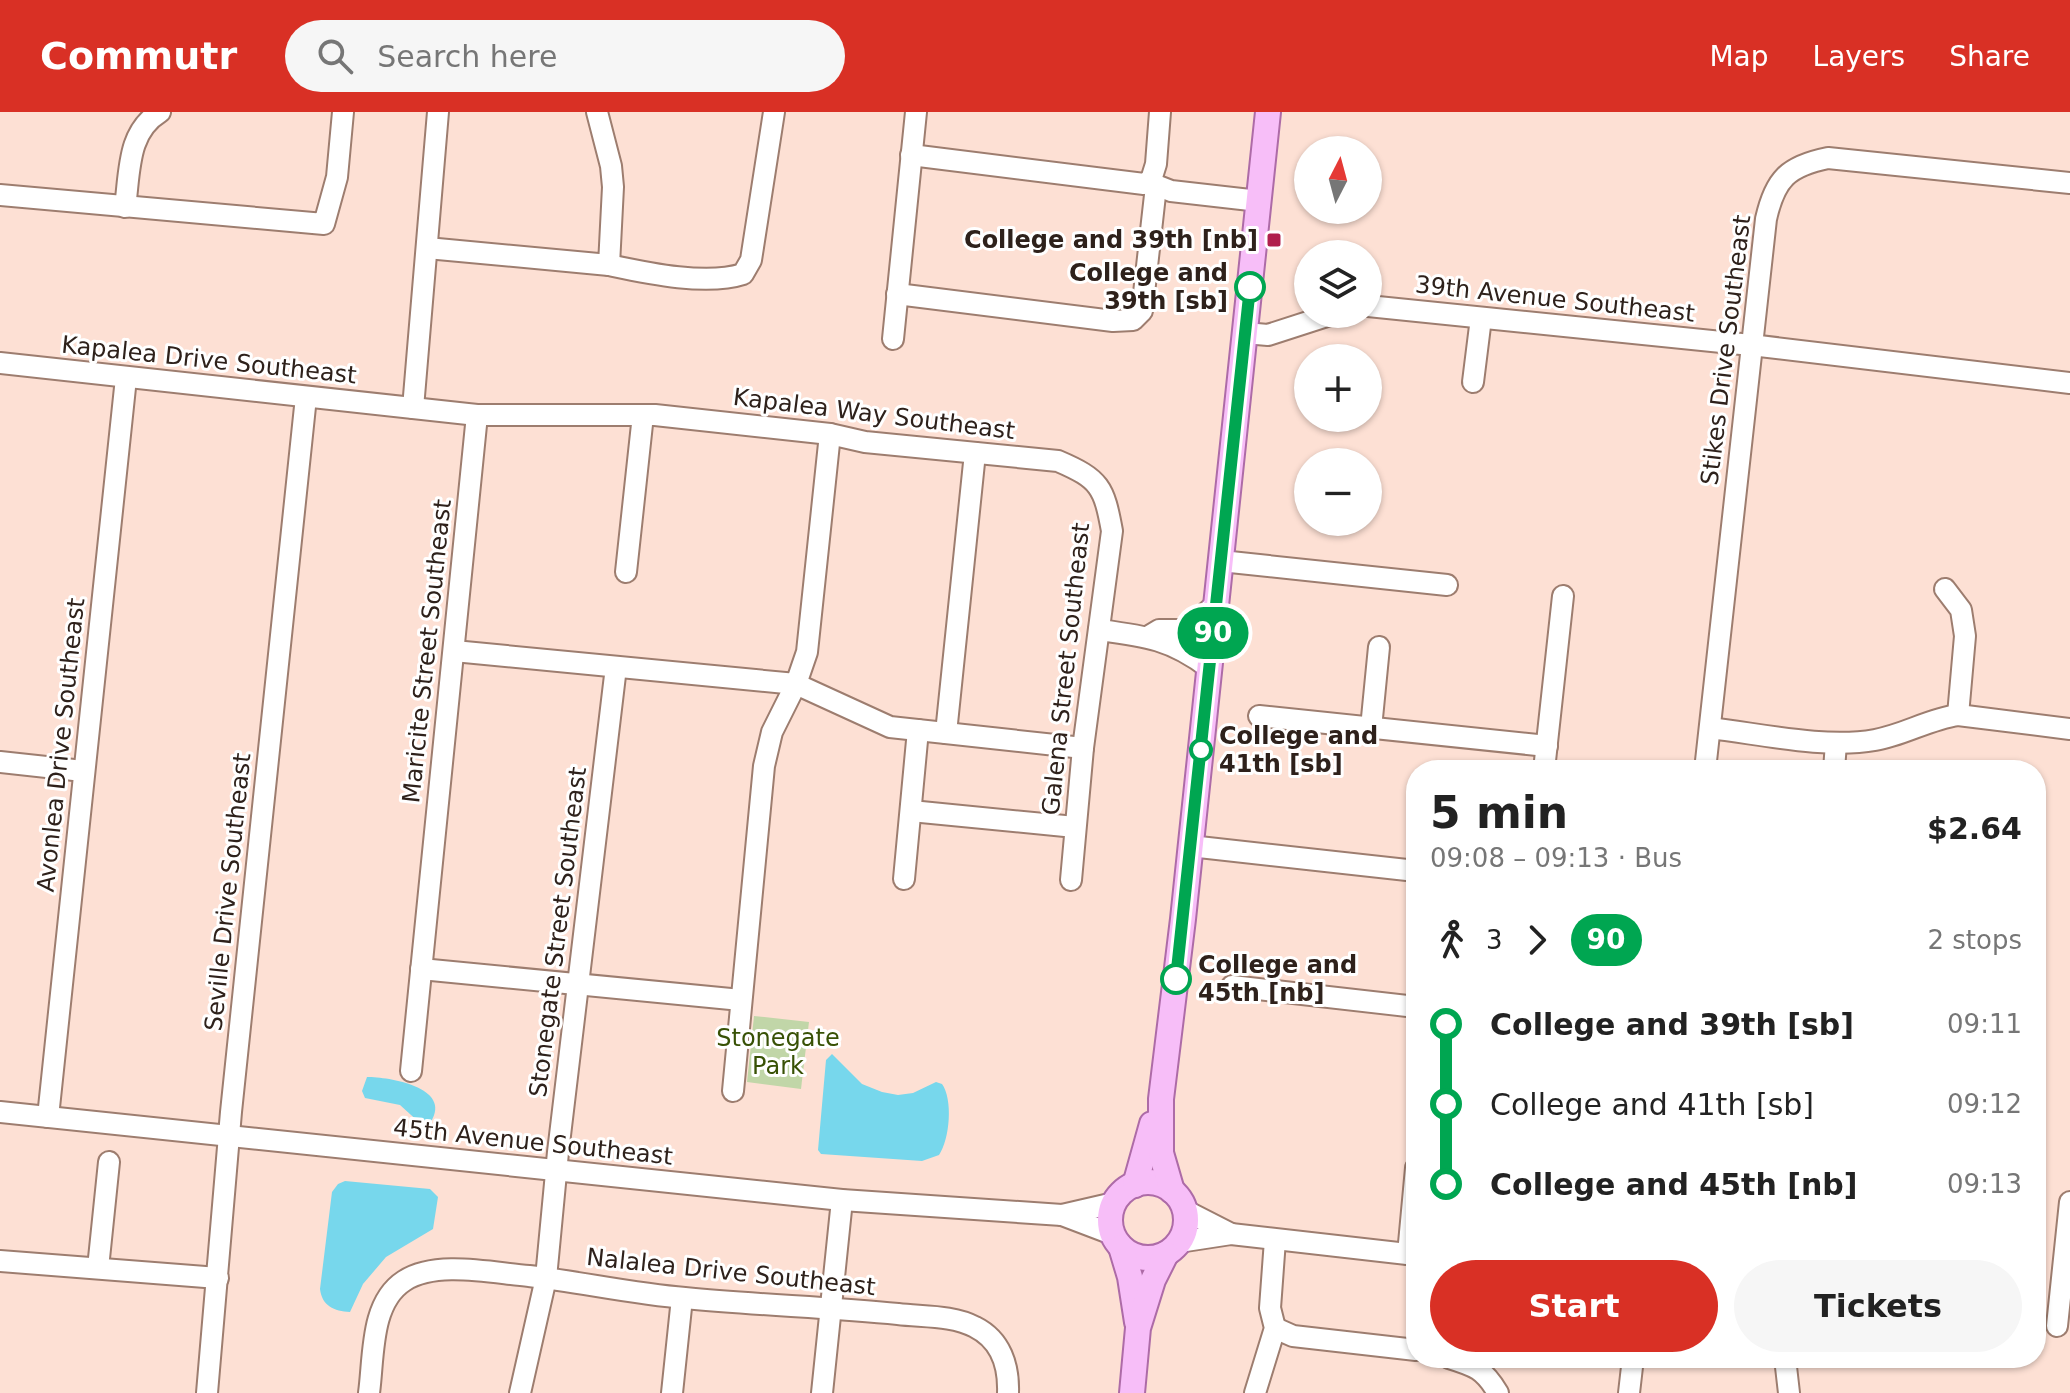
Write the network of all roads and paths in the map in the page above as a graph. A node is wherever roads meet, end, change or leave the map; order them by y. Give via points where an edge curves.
1 (160, 112) edge
2 (343, 112) edge
3 (438, 112) edge
4 (597, 112) edge
5 (774, 112) edge
6 (916, 112) edge
7 (1160, 112) edge
8 (1268, 112) edge
9 (911, 155) junction
10 (2070, 183) edge
11 (1152, 184) junction
12 (0, 195) edge
13 (1259, 201) junction
14 (125, 207) junction
15 (427, 248) junction
16 (609, 265) junction
17 (897, 294) junction
18 (1382, 307) edge
19 (1481, 318) junction
20 (1294, 327) edge
21 (1245, 333) junction
22 (893, 339) dead end
23 (1751, 345) junction
24 (0, 363) edge
25 (126, 378) junction
26 (1473, 382) dead end
27 (2070, 383) edge
28 (306, 397) junction
29 (413, 408) junction
30 (477, 415) junction
31 (649, 415) junction
32 (830, 434) junction
33 (975, 453) junction
34 (1084, 472) joint
35 (1221, 561) junction
36 (626, 572) dead end
37 (1447, 585) dead end
38 (1945, 589) dead end
39 (1563, 596) dead end
40 (1215, 605) junction
41 (1099, 630) junction
42 (1149, 636) junction
43 (1379, 647) dead end
44 (454, 651) junction
45 (616, 667) junction
46 (1209, 668) junction
47 (796, 684) junction
48 (1958, 715) junction
49 (1259, 716) dead end
50 (1371, 728) junction
51 (1710, 728) junction
52 (2070, 729) edge
53 (918, 730) junction
54 (946, 733) junction
55 (1836, 743) junction
56 (1547, 746) junction
57 (1083, 748) junction
58 (1545, 760) edge
59 (1706, 760) edge
60 (1835, 760) edge
61 (0, 762) edge
62 (83, 771) junction
63 (911, 811) junction
64 (1075, 827) junction
65 (1190, 846) junction
66 (1406, 870) edge
67 (904, 879) dead end
68 (1071, 880) dead end
69 (421, 969) junction
70 (578, 983) junction
71 (1232, 986) dead end
72 (741, 1000) junction
73 (1406, 1006) edge
74 (411, 1071) dead end
75 (733, 1091) dead end
76 (1161, 1099) junction
77 (0, 1112) edge
78 (48, 1117) junction
79 (229, 1138) junction
80 (109, 1162) dead end
81 (556, 1170) junction
82 (1135, 1185) junction
83 (842, 1200) junction
84 (1178, 1200) junction
85 (2070, 1202) edge
86 (1114, 1203) junction
87 (1062, 1215) junction
88 (1231, 1234) junction
89 (1117, 1240) junction
90 (1275, 1240) junction
91 (1173, 1248) junction
92 (1406, 1253) edge
93 (0, 1261) edge
94 (98, 1268) junction
95 (218, 1278) junction
96 (546, 1278) junction
97 (682, 1298) junction
98 (832, 1308) junction
99 (2054, 1325) edge
100 (1138, 1328) junction
101 (1275, 1328) junction
102 (1406, 1349) edge
103 (1478, 1368) edge
104 (1632, 1368) edge
105 (1786, 1368) edge
106 (207, 1393) edge
107 (369, 1393) edge
108 (520, 1393) edge
109 (672, 1393) edge
110 (822, 1393) edge
111 (1008, 1393) edge
112 (1132, 1393) edge
113 (1255, 1393) edge
114 (1498, 1393) edge
115 (1629, 1393) edge
116 (1789, 1393) edge

1 - 14 street via 136,135
2 - 14 street via 337,177 324,224
3 - 15 street
4 - 16 street via 613,187
5 - 16 street via 751,260 743,274 697,278
6 - 9 street
7 - 11 street
8 - 13 main road
9 - 11 street
9 - 17 street
10 - 23 street, Stikes Drive Southeast via 1828,158 1795,168 1771,197
11 - 13 street
11 - 17 street via 1142,311 1133,320
12 - 14 street
13 - 21 main road
15 - 16 street
15 - 29 street
17 - 22 street
18 - 19 street, 39th Avenue Southeast
19 - 23 street, 39th Avenue Southeast
19 - 26 street
20 - 21 street via 1268,335
21 - 35 main road
23 - 27 street, 39th Avenue Southeast
23 - 51 street, Stikes Drive Southeast
24 - 25 street, Kapalea Drive Southeast
25 - 28 street, Kapalea Drive Southeast
25 - 62 street, Avonlea Drive Southeast
28 - 29 street, Kapalea Drive Southeast
28 - 79 street, Seville Drive Southeast
29 - 30 street, Kapalea Drive Southeast
30 - 31 street
30 - 44 street, Maricite Street Southeast
31 - 32 street, Kapalea Way Southeast
31 - 36 street
32 - 33 street, Kapalea Way Southeast
32 - 47 street via 807,652
33 - 34 street, Kapalea Way Southeast via 1058,461
33 - 54 street
34 - 41 street, Galena Street Southeast via 1105,496 1112,531
35 - 37 street
35 - 40 main road
38 - 48 street via 1961,610 1965,636
39 - 56 street
40 - 42 street via 1186,630 1159,630
40 - 46 main road
41 - 42 street
41 - 57 street, Galena Street Southeast
42 - 46 street via 1184,649
43 - 50 street
44 - 45 street
44 - 69 street, Maricite Street Southeast
45 - 47 street
45 - 70 street, Stonegate Street Southeast
46 - 65 main road
47 - 53 street via 890,727
47 - 72 street via 772,732 764,766
48 - 52 street
48 - 55 street via 1876,740
49 - 50 street
50 - 56 street
51 - 55 street
51 - 59 street, Stikes Drive Southeast
53 - 54 street
53 - 63 street
54 - 57 street
55 - 60 street
56 - 58 street
57 - 64 street, Galena Street Southeast
61 - 62 street
62 - 78 street, Avonlea Drive Southeast
63 - 64 street
63 - 67 street
64 - 68 street, Galena Street Southeast
65 - 66 street
65 - 76 main road
69 - 70 street
69 - 74 street, Maricite Street Southeast
70 - 72 street
70 - 81 street, Stonegate Street Southeast
71 - 73 street
72 - 75 street
76 - 82 main road
76 - 84 main road via 1161,1153
77 - 78 street, 45th Avenue Southeast
78 - 79 street, 45th Avenue Southeast
79 - 81 street, 45th Avenue Southeast
79 - 95 street, Seville Drive Southeast
80 - 94 street
81 - 83 street, 45th Avenue Southeast
81 - 96 street, Stonegate Street Southeast
82 - 84 main road via 1154,1183
82 - 86 main road
83 - 87 street, 45th Avenue Southeast
83 - 98 street
84 - 88 street
84 - 91 main road via 1185,1228
85 - 99 street
86 - 87 street, 45th Avenue Southeast
86 - 89 main road via 1110,1217
87 - 89 street, 45th Avenue Southeast
88 - 90 street
88 - 91 street
89 - 91 main road via 1145,1258
89 - 100 main road via 1130,1277
90 - 92 street
90 - 101 street via 1270,1308
91 - 100 main road via 1153,1280
93 - 94 street
94 - 95 street
95 - 106 street, Seville Drive Southeast
96 - 97 street, Nalalea Drive Southeast
96 - 107 street, Nalalea Drive Southeast via 438,1269 414,1275 393,1290 383,1306
96 - 108 street, Stonegate Street Southeast
97 - 98 street, Nalalea Drive Southeast
97 - 109 street
98 - 110 street
98 - 111 street, Nalalea Drive Southeast via 973,1325 991,1339 1005,1361
100 - 112 main road
101 - 102 street via 1293,1336
101 - 113 street
103 - 114 street
104 - 115 street
105 - 116 street

